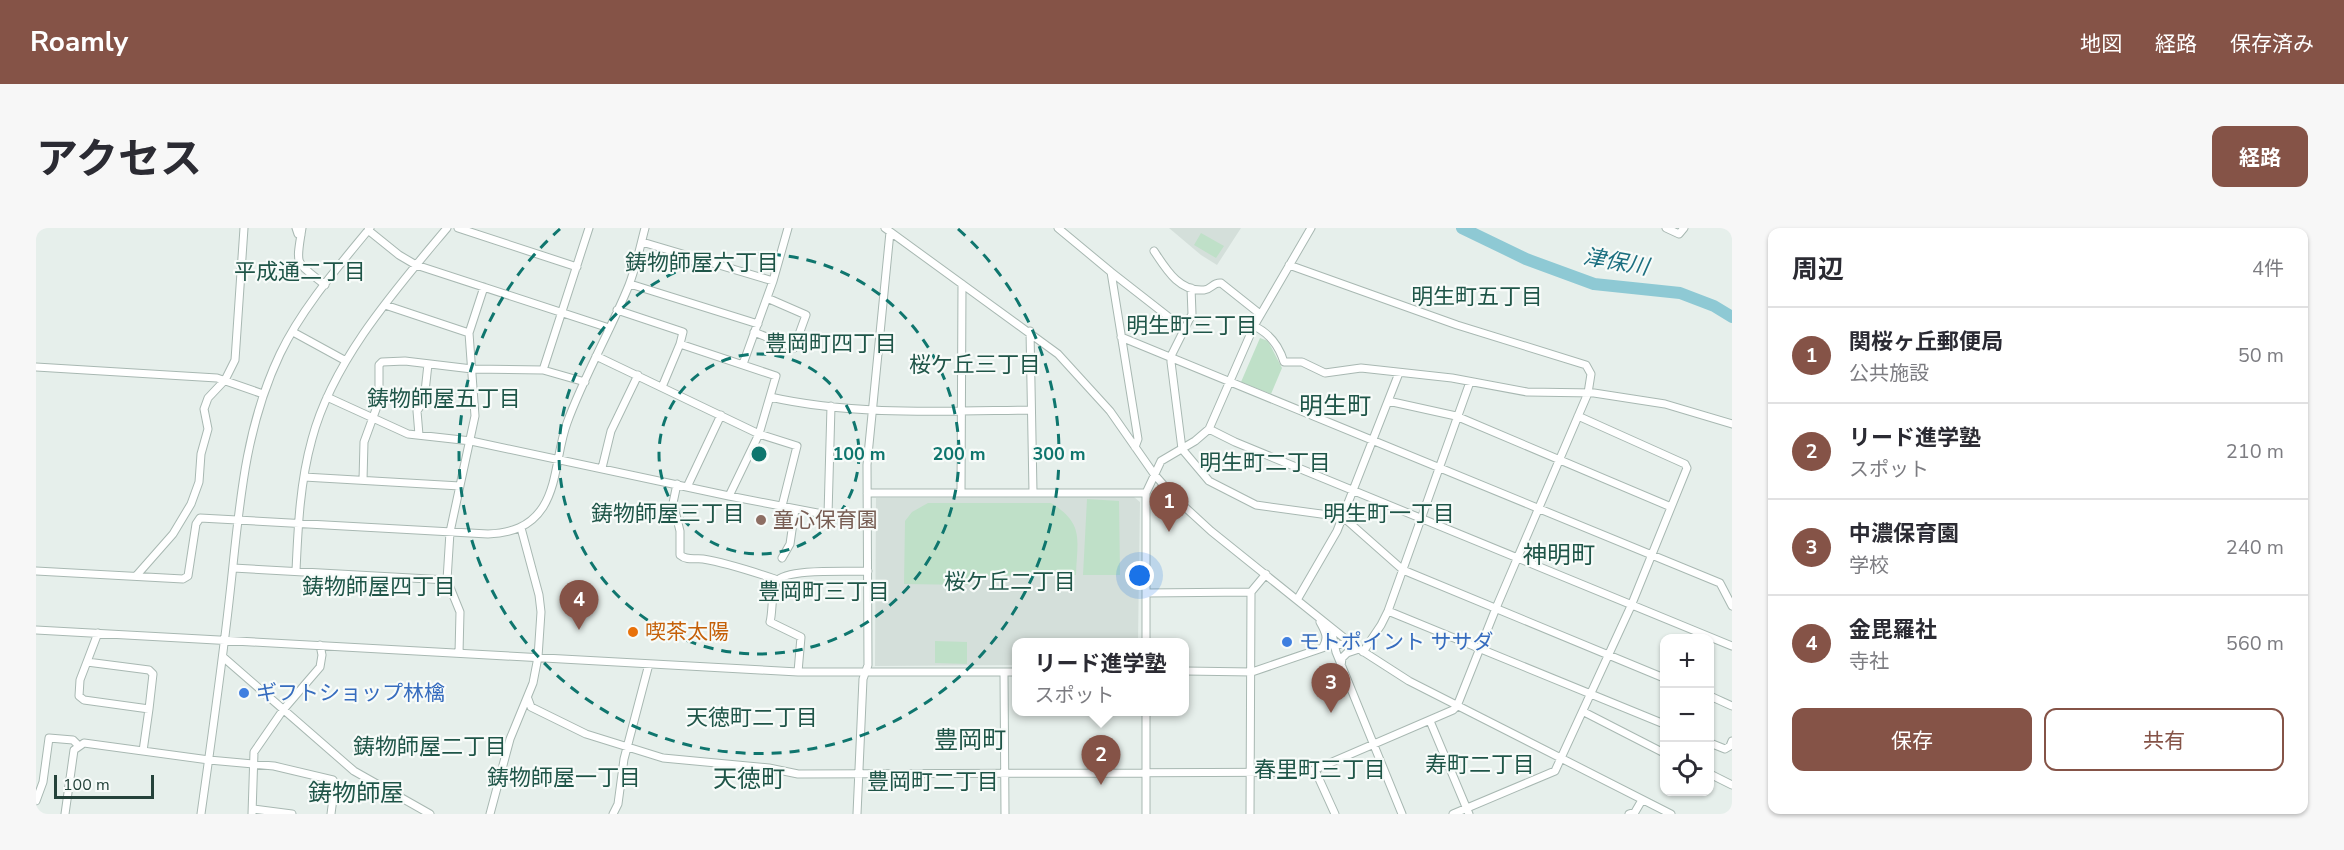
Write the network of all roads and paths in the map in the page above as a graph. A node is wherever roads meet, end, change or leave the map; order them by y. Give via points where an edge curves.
1 (244, 228) edge
2 (447, 228) edge
3 (458, 228) edge
4 (589, 228) edge
5 (645, 228) edge
6 (788, 228) edge
7 (1058, 228) edge
8 (1311, 228) edge
9 (1666, 228) edge
10 (1684, 228) edge
11 (369, 229) edge
12 (299, 230) edge
13 (887, 230) edge
14 (642, 242) junction
15 (1154, 251) dead end
16 (416, 265) junction
17 (1289, 265) junction
18 (577, 267) junction
19 (1111, 272) junction
20 (773, 281) junction
21 (630, 284) junction
22 (962, 284) junction
23 (325, 285) junction
24 (484, 287) junction
25 (1191, 288) junction
26 (767, 298) junction
27 (385, 304) junction
28 (617, 310) junction
29 (561, 313) junction
30 (1260, 314) junction
31 (758, 324) junction
32 (1254, 326) junction
33 (609, 328) junction
34 (1184, 329) junction
35 (1030, 331) junction
36 (293, 332) junction
37 (754, 332) junction
38 (469, 333) junction
39 (1121, 337) junction
40 (680, 344) junction
41 (596, 356) junction
42 (1171, 356) junction
43 (346, 361) junction
44 (428, 364) junction
45 (742, 364) junction
46 (36, 367) edge
47 (472, 369) junction
48 (543, 370) junction
49 (1399, 373) junction
50 (638, 375) junction
51 (225, 380) junction
52 (1230, 380) junction
53 (585, 382) junction
54 (1470, 382) junction
55 (662, 387) junction
56 (1588, 393) junction
57 (263, 394) junction
58 (327, 397) junction
59 (770, 397) junction
60 (1388, 400) junction
61 (831, 406) junction
62 (873, 409) junction
63 (1031, 410) junction
64 (961, 411) junction
65 (721, 415) junction
66 (1456, 416) junction
67 (1578, 416) junction
68 (373, 418) junction
69 (1732, 424) edge
70 (1209, 429) junction
71 (759, 434) junction
72 (419, 435) junction
73 (1373, 439) junction
74 (471, 441) junction
75 (1136, 447) junction
76 (1182, 448) junction
77 (1560, 458) junction
78 (558, 459) junction
79 (1440, 467) junction
80 (602, 468) junction
81 (1154, 474) junction
82 (304, 477) junction
83 (363, 480) junction
84 (677, 484) junction
85 (460, 486) junction
86 (687, 487) junction
87 (1353, 489) junction
88 (867, 492) junction
89 (961, 492) junction
90 (1033, 492) junction
91 (1146, 493) junction
92 (729, 496) junction
93 (782, 506) junction
94 (1671, 507) junction
95 (1539, 508) junction
96 (795, 509) junction
97 (828, 515) junction
98 (867, 515) junction
99 (1343, 517) junction
100 (1422, 517) junction
101 (238, 520) junction
102 (298, 524) junction
103 (521, 528) junction
104 (450, 532) junction
105 (1653, 555) junction
106 (1518, 557) junction
107 (782, 558) dead end
108 (233, 567) junction
109 (1403, 570) junction
110 (296, 571) junction
111 (868, 571) junction
112 (36, 572) edge
113 (1266, 574) junction
114 (136, 576) junction
115 (447, 580) junction
116 (778, 580) junction
117 (1251, 592) junction
118 (1146, 593) junction
119 (1297, 600) junction
120 (1631, 606) junction
121 (1732, 606) edge
122 (1496, 608) junction
123 (1388, 611) junction
124 (1316, 616) junction
125 (1331, 628) junction
126 (39, 632) edge
127 (98, 633) junction
128 (1146, 638) edge
129 (225, 640) junction
130 (320, 645) junction
131 (1732, 646) edge
132 (1323, 647) junction
133 (1335, 648) junction
134 (1358, 649) junction
135 (1480, 649) junction
136 (459, 653) junction
137 (1610, 655) junction
138 (223, 657) junction
139 (538, 657) junction
140 (87, 662) junction
141 (649, 664) junction
142 (1341, 666) junction
143 (1189, 671) edge
144 (798, 672) junction
145 (865, 672) junction
146 (1004, 672) junction
147 (1012, 672) edge
148 (1252, 672) junction
149 (1660, 676) edge
150 (1592, 695) junction
151 (1714, 698) edge
152 (528, 699) junction
153 (1457, 706) junction
154 (1732, 706) edge
155 (149, 709) junction
156 (283, 710) junction
157 (1584, 712) junction
158 (1146, 716) edge
159 (1430, 721) junction
160 (1660, 722) edge
161 (1732, 741) edge
162 (1714, 744) edge
163 (78, 745) junction
164 (1373, 745) junction
165 (628, 747) junction
166 (1660, 750) edge
167 (143, 751) junction
168 (1562, 759) junction
169 (209, 760) junction
170 (253, 764) junction
171 (1316, 770) junction
172 (1146, 772) junction
173 (859, 773) junction
174 (1005, 773) junction
175 (1250, 773) junction
176 (1714, 776) edge
177 (1732, 785) edge
178 (1642, 800) junction
179 (36, 801) edge
180 (1468, 811) edge
181 (253, 812) edge
182 (1662, 812) edge
183 (65, 814) edge
184 (201, 814) edge
185 (292, 814) edge
186 (332, 814) edge
187 (430, 814) edge
188 (490, 814) edge
189 (613, 814) edge
190 (856, 814) edge
191 (1005, 814) edge
192 (1146, 814) edge
193 (1250, 814) edge
194 (1335, 814) edge
195 (1402, 814) edge
196 (1453, 814) edge
197 (1629, 814) edge
198 (1671, 814) edge

1 - 51 street via 235,360
2 - 16 street
3 - 18 street
4 - 18 street
5 - 14 street
6 - 20 street
7 - 19 street
8 - 17 street
9 - 10 street via 1679,234
11 - 16 street
11 - 23 street
12 - 23 street via 299,264
13 - 22 street
13 - 62 street
14 - 20 street
14 - 21 street
15 - 25 street via 1172,278
16 - 24 street
16 - 27 street
17 - 30 street
17 - 56 street via 1457,325 1586,365 1591,374
18 - 29 street
19 - 34 street
19 - 39 street
20 - 26 street
21 - 28 street
21 - 31 street
22 - 35 street
22 - 64 street
23 - 36 street
24 - 29 street
24 - 38 street
25 - 30 street via 1204,290 1221,283
25 - 34 street via 1192,314
26 - 31 street
26 - 37 street via 806,315 794,348
27 - 38 street
27 - 43 street
28 - 33 street
28 - 40 street via 682,332
29 - 33 street
29 - 48 street
30 - 32 street
31 - 37 street
32 - 49 street via 1264,331 1280,350 1284,362 1302,362 1325,373 1361,368
32 - 52 street
33 - 41 street
34 - 42 street
35 - 63 street
35 - 75 street via 1083,379
36 - 43 street
36 - 57 street
37 - 45 street
38 - 47 street
39 - 42 street
39 - 75 street via 1138,439
40 - 45 street
40 - 55 street
41 - 50 street
41 - 53 street
42 - 52 street
42 - 76 street
43 - 58 street
44 - 47 street
44 - 68 street via 382,362 379,400
44 - 72 street via 424,401 417,411
45 - 59 street via 776,376
46 - 51 street
47 - 48 street
47 - 74 street via 475,416
48 - 53 street
49 - 54 street
49 - 60 street
50 - 55 street
50 - 80 street via 610,431
51 - 57 street
51 - 114 street via 208,398 204,409 207,429 199,482 191,504 173,534
52 - 70 street
52 - 73 street
53 - 78 street via 566,424
54 - 56 street via 1527,392
54 - 66 street
55 - 65 street
56 - 67 street
56 - 69 street via 1665,404
57 - 101 street via 243,471
58 - 68 street
58 - 82 street via 312,438
59 - 61 street
59 - 71 street
60 - 66 street
60 - 73 street
61 - 62 street
61 - 97 street
62 - 64 street
62 - 88 street
63 - 64 street
63 - 90 street
64 - 89 street
65 - 71 street
65 - 86 street
66 - 77 street
66 - 79 street
67 - 77 street
67 - 94 street via 1685,464 1687,468
68 - 72 street
68 - 83 street via 364,442
70 - 76 street
70 - 87 street
71 - 92 street
71 - 93 street via 797,446
72 - 74 street
73 - 79 street
73 - 87 street
74 - 78 street
74 - 85 street
75 - 81 street
76 - 81 street via 1161,461
76 - 99 street via 1209,481 1256,505
77 - 94 street
77 - 95 street
78 - 80 street
78 - 103 street via 543,507
79 - 95 street
79 - 100 street
80 - 84 street
81 - 91 street
81 - 113 street via 1211,531
82 - 83 street
82 - 102 street
83 - 85 street
84 - 86 street
84 - 116 street via 673,503 680,531 680,555 684,559 704,559
85 - 104 street
86 - 92 street
87 - 99 street
87 - 100 street
88 - 89 street
88 - 98 street
89 - 90 street
90 - 91 street
91 - 118 street
92 - 93 street
93 - 96 street
94 - 105 street
95 - 105 street
95 - 106 street
96 - 97 street
96 - 107 street via 790,544
97 - 98 street
98 - 111 street
99 - 109 street
99 - 119 street
100 - 106 street
100 - 109 street
101 - 102 street
101 - 108 street
101 - 114 street via 200,518 188,576 183,579
102 - 104 street
102 - 110 street
103 - 104 street via 506,533
103 - 139 street via 539,595
104 - 115 street
105 - 120 street
105 - 121 street via 1720,583
106 - 120 street
106 - 122 street
108 - 110 street
108 - 129 street
109 - 122 street
109 - 123 street
110 - 115 street
111 - 116 street via 790,574
111 - 145 street
112 - 114 street
113 - 117 street
113 - 119 street
115 - 136 street via 460,612
116 - 144 street via 771,622 801,637
117 - 118 street
117 - 148 street
118 - 128 street
119 - 124 street
120 - 131 street
120 - 137 street
122 - 135 street
122 - 137 street
123 - 134 street via 1381,625
123 - 135 street
124 - 125 street
124 - 132 street via 1326,635
125 - 133 street
125 - 134 street
126 - 127 street
127 - 129 street
127 - 140 street
129 - 130 street
129 - 138 street
130 - 136 street
130 - 156 street via 320,667
132 - 133 street
132 - 148 street
133 - 134 street
133 - 142 street
134 - 142 street via 1347,653
134 - 153 street
135 - 150 street
135 - 153 street
136 - 139 street
137 - 149 street
137 - 150 street
138 - 156 street
138 - 169 street
139 - 141 street
139 - 152 street
140 - 155 street via 149,670 153,674
140 - 155 street via 80,680 79,696 84,700
141 - 144 street
141 - 165 street
142 - 164 street
143 - 148 street
144 - 145 street
145 - 146 street
145 - 173 street
146 - 147 street
146 - 174 street
148 - 175 street
150 - 157 street
150 - 160 street
151 - 154 street
152 - 165 street via 531,707 586,734
152 - 188 street via 510,739
153 - 159 street
153 - 168 street
155 - 167 street
156 - 170 street via 254,752
156 - 187 street via 354,771
157 - 166 street
157 - 168 street
158 - 172 street
159 - 164 street
159 - 180 street
161 - 162 street via 1725,749
163 - 167 street
163 - 179 street via 73,740 49,738 43,782
163 - 183 street via 74,750
164 - 171 street
164 - 195 street
165 - 173 street via 663,759 798,774
165 - 189 street
167 - 169 street
168 - 178 street
168 - 180 street via 1555,771
169 - 170 street
169 - 184 street
170 - 181 street
170 - 186 street via 333,780
171 - 175 street
171 - 194 street
172 - 174 street
172 - 175 street
172 - 192 street
173 - 174 street
173 - 190 street
174 - 191 street
175 - 193 street
176 - 177 street
178 - 182 street
178 - 197 street via 1635,812
180 - 196 street
181 - 185 street
182 - 198 street

